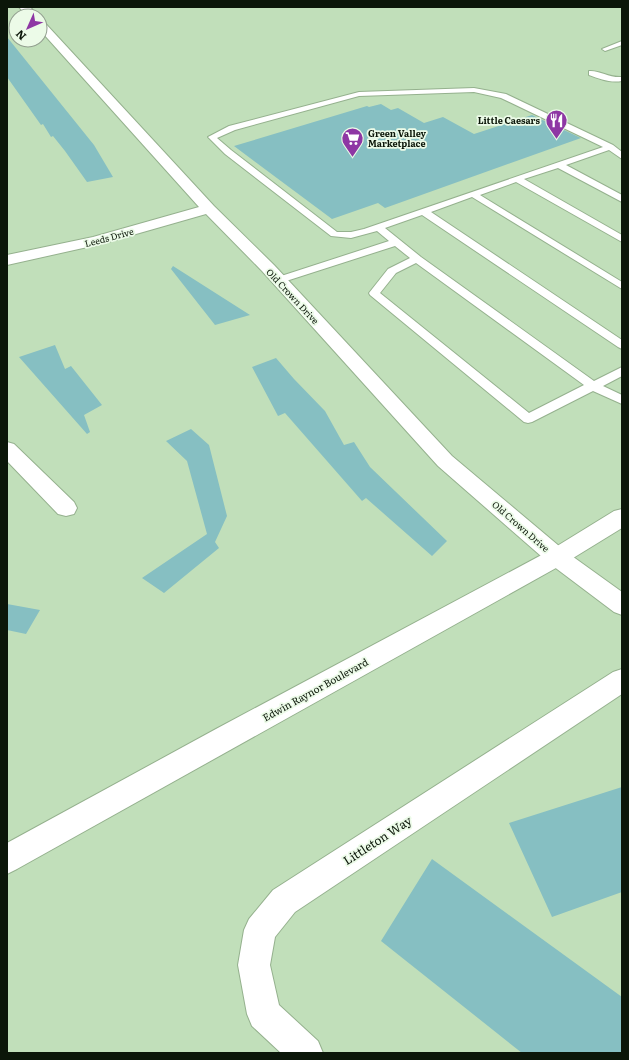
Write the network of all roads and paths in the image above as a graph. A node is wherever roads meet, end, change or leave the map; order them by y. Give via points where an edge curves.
1 (48, 33) edge
2 (622, 43) edge
3 (605, 50) dead end
4 (592, 73) dead end
5 (622, 79) edge
6 (610, 147) junction
7 (622, 156) edge
8 (559, 165) junction
9 (517, 179) junction
10 (473, 194) junction
11 (622, 198) edge
12 (209, 209) junction
13 (423, 211) junction
14 (378, 227) junction
15 (622, 239) edge
16 (396, 242) junction
17 (418, 259) junction
18 (7, 260) edge
19 (278, 280) junction
20 (622, 286) edge
21 (622, 345) edge
22 (622, 371) edge
23 (593, 386) junction
24 (622, 400) edge
25 (7, 449) edge
26 (66, 508) dead end
27 (622, 517) edge
28 (556, 557) junction
29 (622, 605) edge
30 (622, 680) edge
31 (7, 859) edge
32 (306, 1053) edge

1 - 12 street, Old Crown Drive
2 - 3 lane
4 - 5 lane via 607,79
6 - 7 lane
6 - 8 lane
6 - 14 lane via 503,96 474,90 359,94 232,128 212,137 334,234 343,236
8 - 9 lane
8 - 11 lane
9 - 10 lane
9 - 15 lane
10 - 13 lane
10 - 20 lane
12 - 18 street, Leeds Drive via 96,241
12 - 19 street, Old Crown Drive
13 - 14 lane
13 - 21 lane
14 - 16 lane
16 - 17 lane
16 - 19 lane
17 - 23 lane
17 - 23 lane via 392,271 374,293 528,419
19 - 28 street, Old Crown Drive via 445,461
22 - 23 lane
23 - 24 lane
25 - 26 street
27 - 28 street, Edwin Raynor Boulevard
28 - 29 street
28 - 31 street, Edwin Raynor Boulevard
30 - 32 street, Littleton Way via 284,900 260,930 254,965 264,1014

